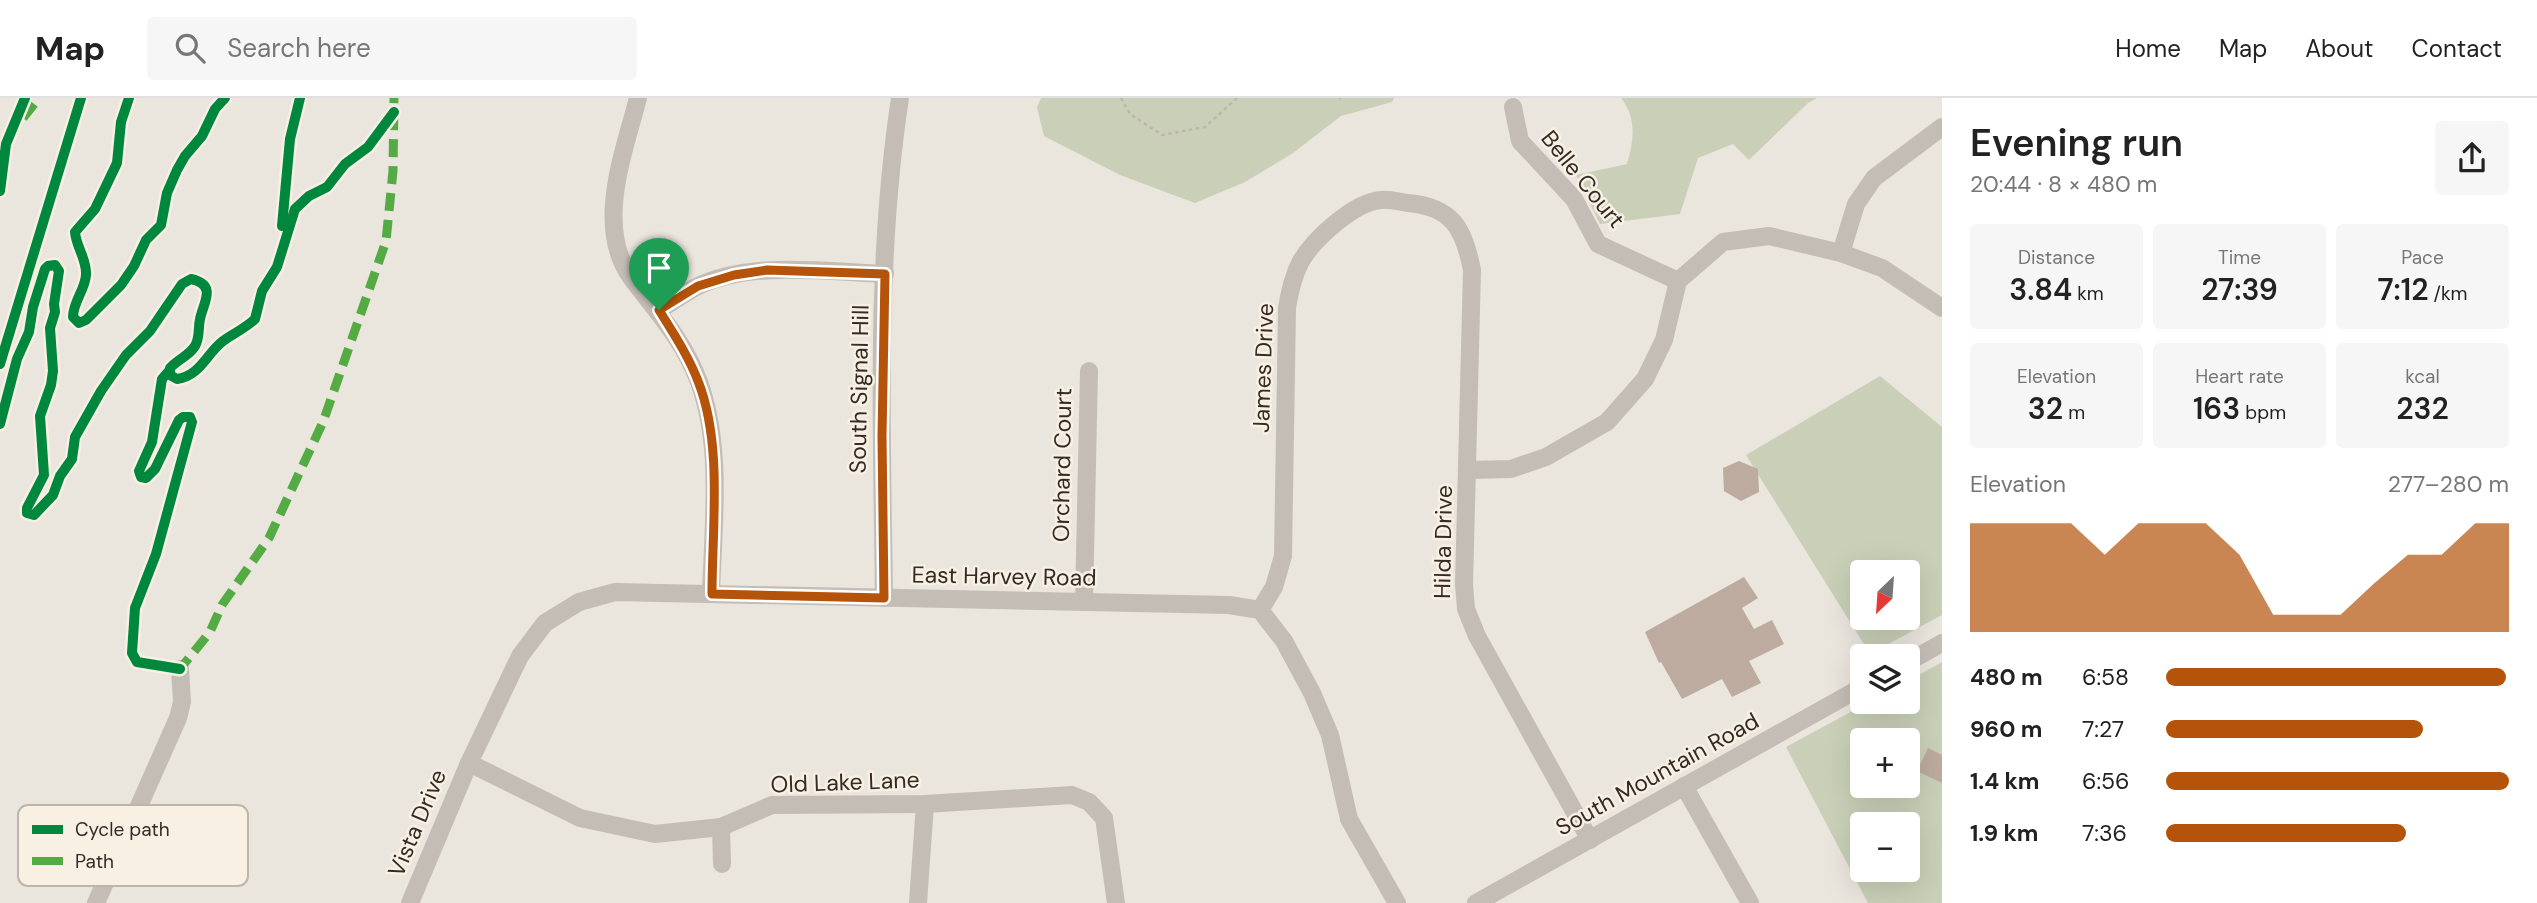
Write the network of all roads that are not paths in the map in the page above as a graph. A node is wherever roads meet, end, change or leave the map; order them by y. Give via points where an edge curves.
1 (638, 98) edge
2 (900, 98) edge
3 (1513, 107) dead end
4 (1942, 127) edge
5 (1452, 219) joint
6 (1841, 253) junction
7 (885, 274) junction
8 (1678, 281) junction
9 (1942, 308) edge
10 (659, 310) junction
11 (1089, 371) dead end
12 (1469, 470) junction
13 (712, 594) junction
14 (884, 598) junction
15 (1084, 602) junction
16 (1260, 610) junction
17 (1942, 643) edge
18 (1920, 655) edge
19 (180, 669) dead end
20 (1850, 694) edge
21 (470, 763) junction
22 (1684, 786) junction
23 (925, 804) junction
24 (139, 805) edge
25 (721, 827) junction
26 (1590, 839) junction
27 (722, 864) dead end
28 (104, 886) edge
29 (96, 903) edge
30 (410, 903) edge
31 (919, 903) edge
32 (1116, 903) edge
33 (1397, 903) edge
34 (1476, 903) edge
35 (1750, 903) edge

1 - 10 street via 616,185 613,218 626,268
2 - 7 street, South Signal Hill
3 - 8 street, Belle Court via 1520,141 1574,199 1598,244
4 - 6 street via 1874,178 1856,204
5 - 12 street, Hilda Drive via 1467,243 1472,270
5 - 16 street, James Drive via 1424,204 1380,200 1354,210 1316,240 1301,261 1287,308 1283,556 1274,587
6 - 8 street via 1769,236 1723,242
6 - 9 street via 1882,268
7 - 10 street via 767,270 734,275 698,286
7 - 14 street, South Signal Hill
8 - 12 street via 1664,340 1645,379 1607,422 1546,457 1511,468
10 - 13 street via 685,351 709,422
11 - 15 street, Orchard Court
12 - 26 street, Hilda Drive via 1466,609
13 - 14 street, East Harvey Road
13 - 21 street, East Harvey Road via 615,592 579,602 545,622 520,656
14 - 15 street, East Harvey Road
15 - 16 street, East Harvey Road via 1230,605
16 - 33 street via 1284,641 1312,693 1330,735 1349,818
17 - 18 street
19 - 24 street via 178,718
20 - 22 street, South Mountain Road
21 - 25 street, Old Lake Lane via 580,818 655,834
21 - 30 street, Vista Drive
22 - 26 street, South Mountain Road
22 - 35 street
23 - 25 street, Old Lake Lane via 772,805
23 - 31 street
23 - 32 street, Old Lake Lane via 1072,795 1089,802 1104,818
25 - 27 street
26 - 34 street, South Mountain Road
28 - 29 street

